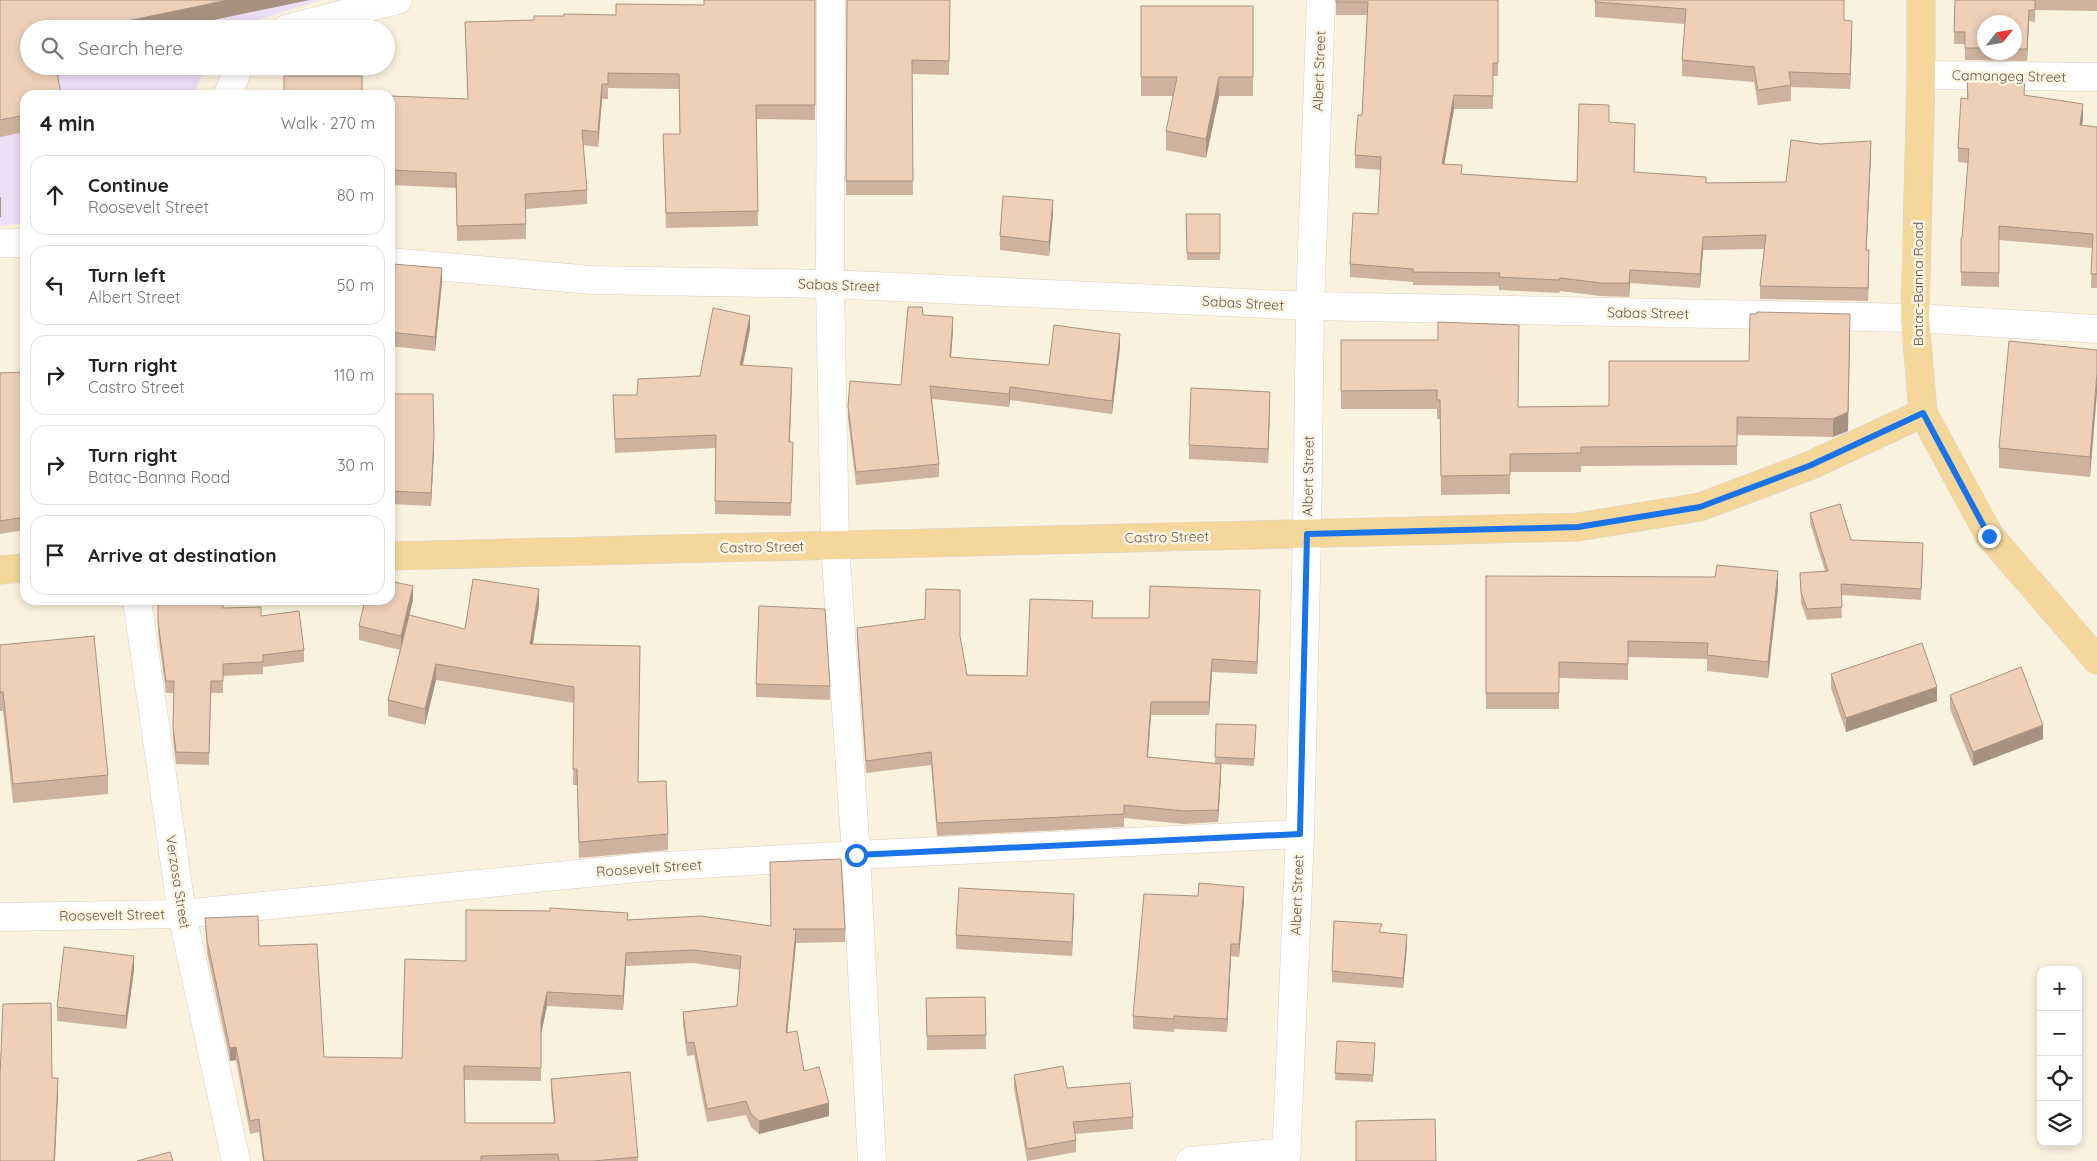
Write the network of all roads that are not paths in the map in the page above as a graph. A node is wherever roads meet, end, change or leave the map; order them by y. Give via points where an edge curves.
1 (398, 0) edge
2 (831, 0) edge
3 (1321, 0) edge
4 (1921, 0) edge
5 (321, 20) edge
6 (236, 75) edge
7 (1921, 75) junction
8 (2097, 77) edge
9 (230, 90) edge
10 (0, 243) edge
11 (20, 243) edge
12 (395, 262) edge
13 (830, 284) junction
14 (1310, 306) junction
15 (1915, 318) junction
16 (2097, 329) edge
17 (1923, 413) junction
18 (1307, 534) junction
19 (835, 545) junction
20 (395, 556) edge
21 (20, 568) edge
22 (0, 570) edge
23 (138, 605) edge
24 (2097, 660) edge
25 (1300, 834) junction
26 (856, 855) junction
27 (182, 914) junction
28 (0, 916) edge
29 (1287, 1156) edge
30 (236, 1161) edge
31 (872, 1161) edge
32 (1190, 1161) edge

1 - 5 street
2 - 13 street
3 - 14 street, Albert Street
4 - 7 main road, Batac-Banna Road
6 - 9 street
7 - 8 street, Camangeg Street
7 - 15 main road, Batac-Banna Road
10 - 11 street
12 - 13 street, Sabas Street via 591,280
13 - 14 street, Sabas Street
13 - 19 street
14 - 15 street, Sabas Street
14 - 18 street, Albert Street
15 - 16 street, Sabas Street
15 - 17 main road, Batac-Banna Road
17 - 18 main road, Castro Street via 1809,466 1700,507 1578,527
17 - 24 main road, Batac-Banna Road via 1989,536
18 - 19 main road, Castro Street
18 - 25 street, Albert Street
19 - 20 main road, Castro Street
19 - 26 street
21 - 22 main road
23 - 27 street, Verzosa Street
25 - 26 street, Roosevelt Street
25 - 29 street, Albert Street
26 - 27 street, Roosevelt Street via 647,867
26 - 31 street
27 - 28 street, Roosevelt Street
27 - 30 street, Verzosa Street
29 - 32 street

